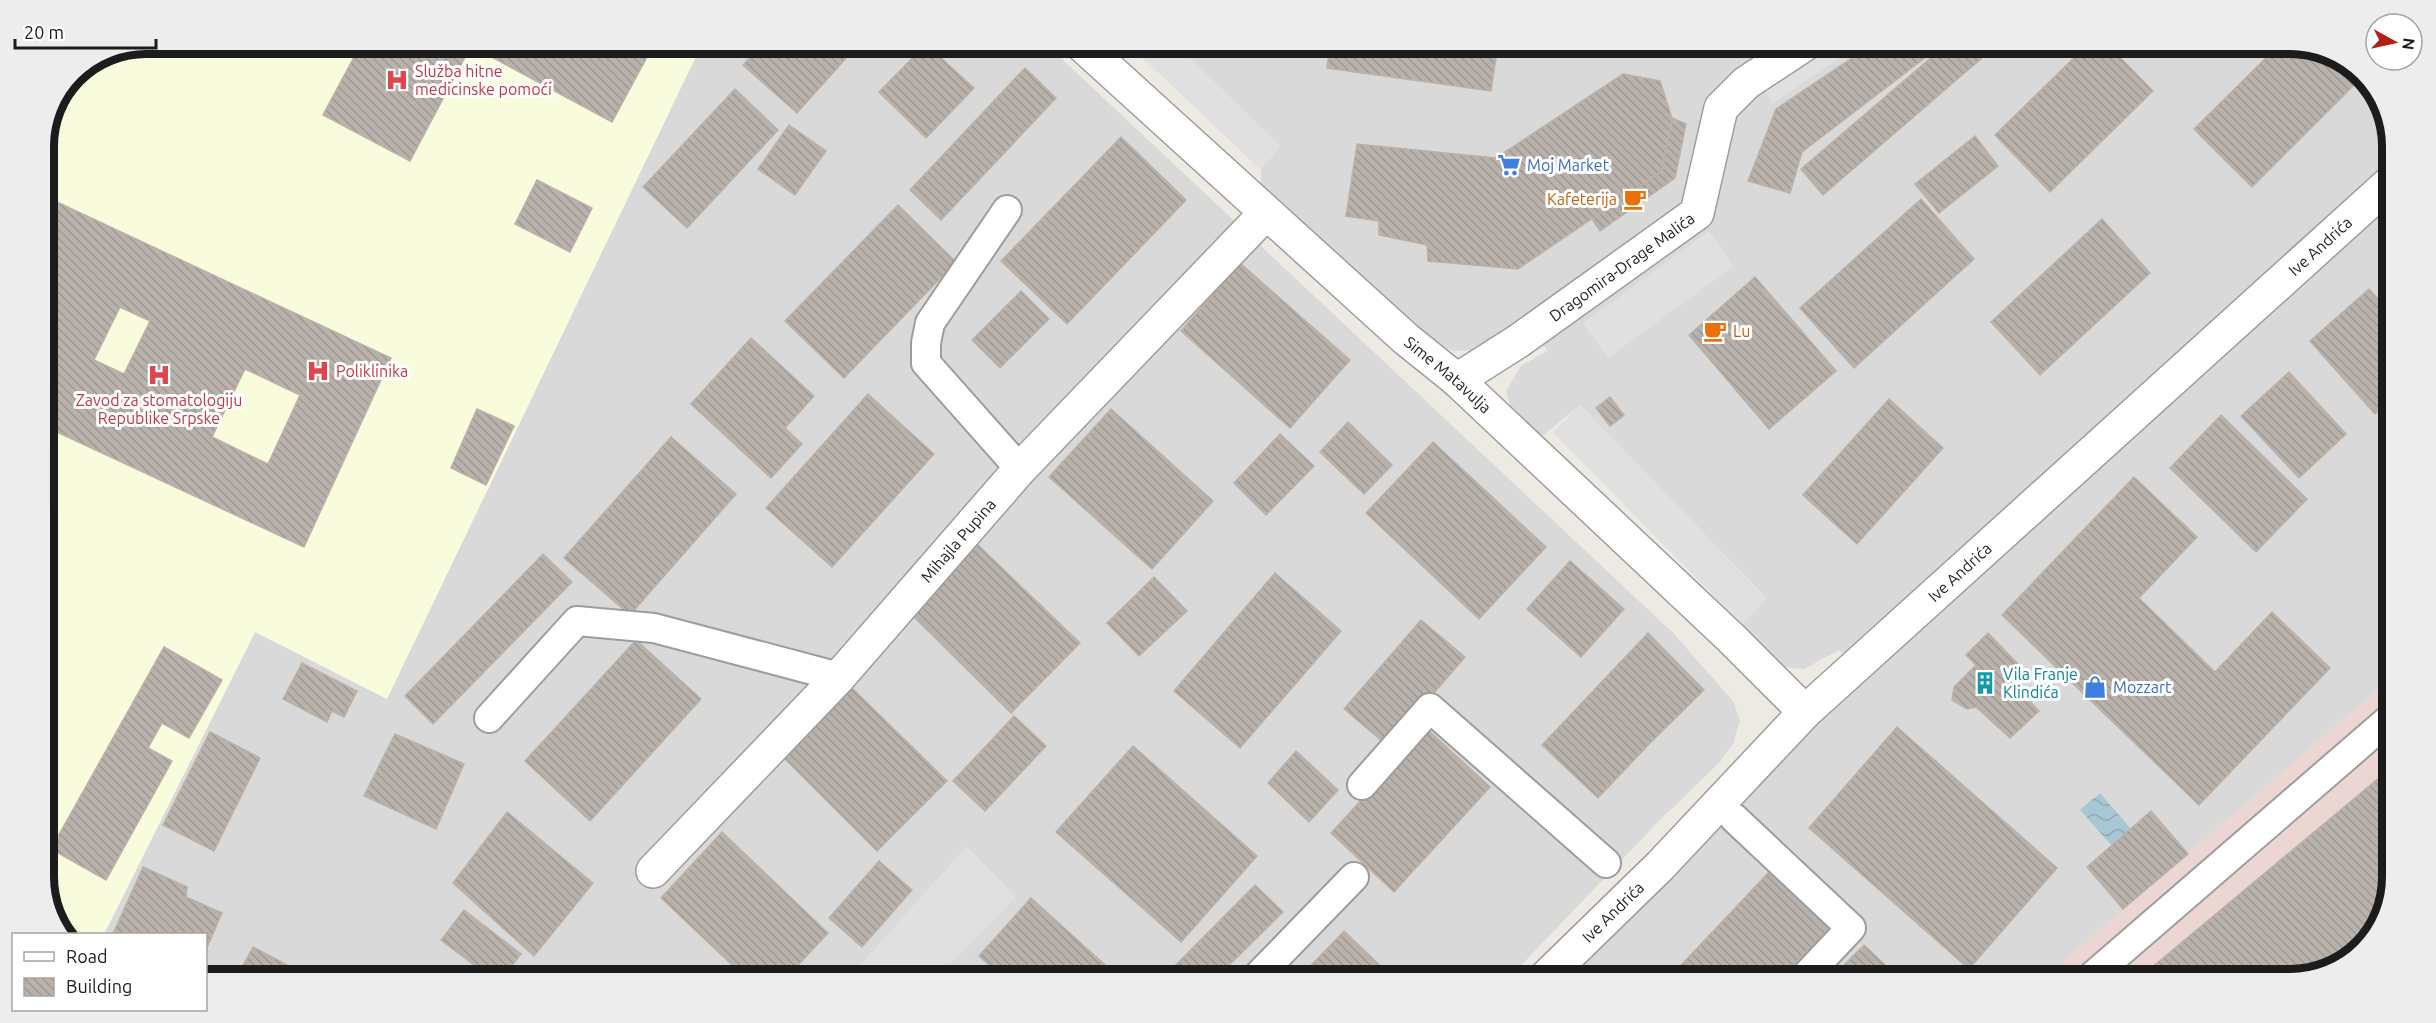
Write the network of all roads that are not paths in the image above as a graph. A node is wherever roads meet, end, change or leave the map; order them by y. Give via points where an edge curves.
1 (1092, 54) edge
2 (1790, 54) edge
3 (2382, 191) edge
4 (1007, 210) dead end
5 (1266, 213) junction
6 (1457, 380) junction
7 (1020, 469) junction
8 (839, 677) junction
9 (1805, 712) junction
10 (489, 718) dead end
11 (2382, 725) edge
12 (1362, 785) dead end
13 (1734, 818) dead end
14 (1606, 863) dead end
15 (653, 870) dead end
16 (1354, 877) dead end
17 (1266, 969) edge
18 (1555, 969) edge
19 (1813, 969) edge
20 (2102, 969) edge

1 - 5 street, Sime Matavulja
2 - 6 street, Dragomira-Drage Malića via 1746,83 1721,108 1697,213 1517,342
3 - 9 street, Ive Andrića
4 - 7 lane via 930,323 926,363
5 - 6 street, Sime Matavulja
5 - 7 street, Mihajla Pupina
6 - 9 street, Sime Matavulja
7 - 8 street, Mihajla Pupina
8 - 10 lane via 654,628 577,621
8 - 15 street, Mihajla Pupina
9 - 18 street, Ive Andrića via 1660,866
11 - 20 lane
12 - 14 lane via 1430,708
13 - 19 lane via 1851,928
16 - 17 lane

